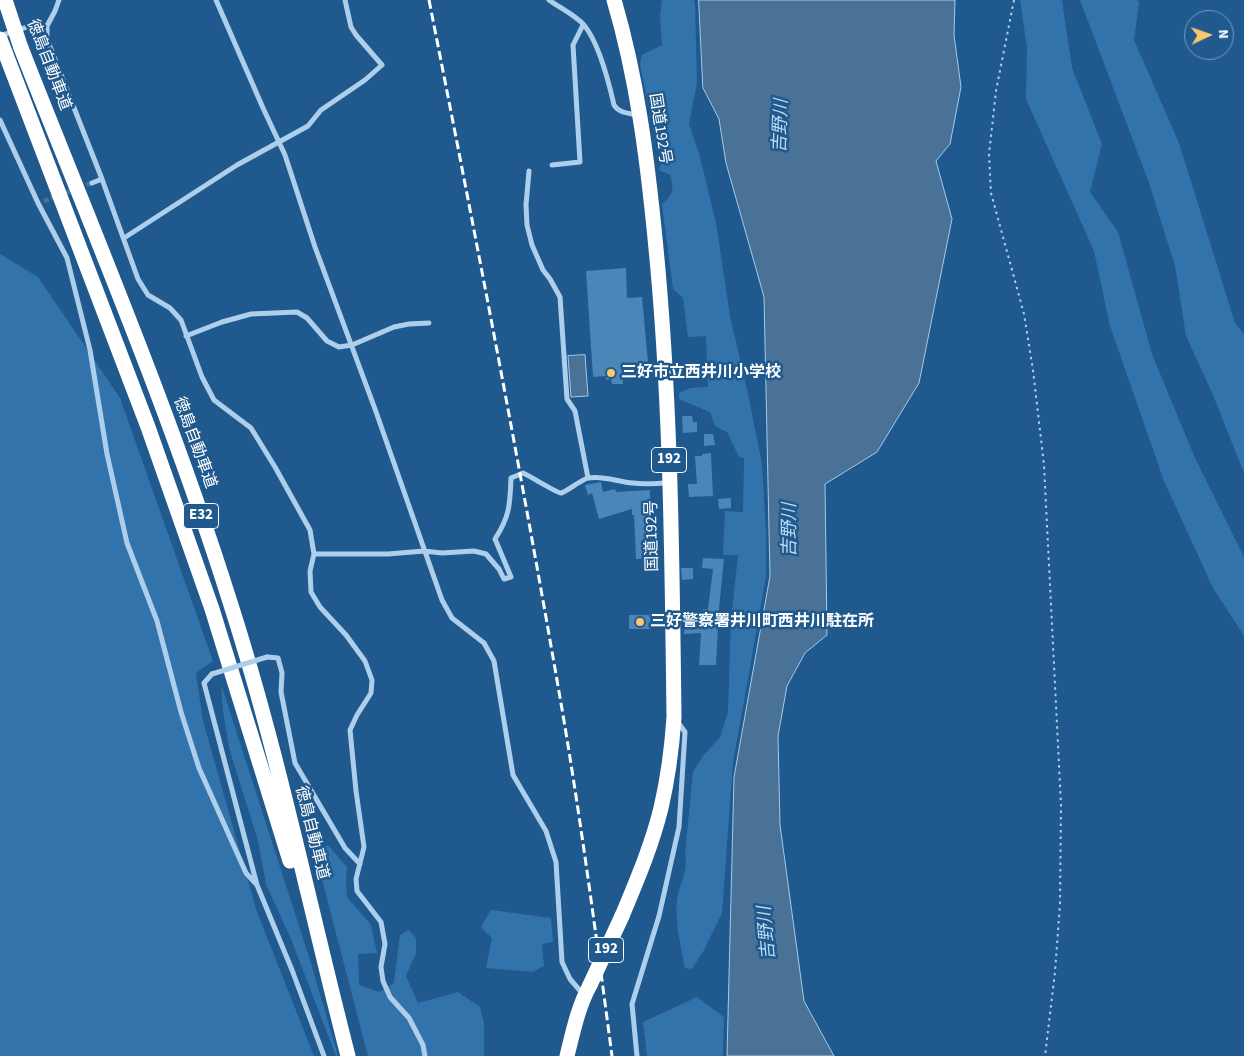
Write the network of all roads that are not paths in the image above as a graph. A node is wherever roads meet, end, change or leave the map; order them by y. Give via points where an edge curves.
1 (5, 0) edge
2 (59, 0) edge
3 (216, 0) edge
4 (345, 0) edge
5 (549, 0) edge
6 (614, 0) edge
7 (583, 24) junction
8 (47, 26) junction
9 (2, 43) edge
10 (640, 116) junction
11 (0, 120) edge
12 (279, 142) junction
13 (552, 165) dead end
14 (529, 171) dead end
15 (102, 179) junction
16 (92, 183) tunnel mouth
17 (124, 238) junction
18 (429, 323) dead end
19 (186, 336) junction
20 (352, 345) junction
21 (588, 478) junction
22 (670, 483) junction
23 (424, 551) junction
24 (314, 554) junction
25 (674, 717) junction
26 (360, 864) junction
27 (257, 885) junction
28 (587, 990) junction
29 (333, 998) junction
30 (324, 1056) edge
31 (348, 1056) edge
32 (425, 1056) edge
33 (567, 1056) edge
34 (637, 1056) edge

1 - 29 highway, 徳島自動車道 / E32, bridge via 167,419 231,602 272,746
2 - 8 street
3 - 12 street
4 - 12 street via 351,27 382,65 321,110 308,126
5 - 7 street
6 - 10 highway, 国道192号 / 192
7 - 10 street via 607,74 616,109
7 - 13 street via 574,45 580,162
8 - 9 street via 30,26
8 - 15 street via 47,39
9 - 29 highway, 徳島自動車道 / E32 via 148,427 212,609
10 - 22 highway, 国道192号 / 192 via 659,278 668,396
11 - 27 street via 67,258 90,350 127,543 157,621 198,768 246,873
12 - 17 street
12 - 20 street
14 - 21 street via 527,225 543,270 560,297 567,399 575,411
15 - 16 street
15 - 17 street
17 - 19 street via 138,279 148,295 170,308 180,320
18 - 20 street via 394,327
19 - 20 street via 251,314 297,312 307,318 326,341 339,347
19 - 24 street via 214,400 251,428 275,467 310,530
20 - 23 street
21 - 22 street via 601,477 634,484
21 - 23 street via 560,493 524,473 511,478 510,506 505,524 495,539 511,577 504,579 486,554 474,550 442,554
22 - 25 highway, 国道192号 / 192
23 - 24 street
23 - 28 street via 452,618 484,643 494,661 513,775 546,831 556,862 562,962 570,979
24 - 26 street via 310,571 311,592 365,661 372,680 371,693 350,730 364,846
25 - 28 highway, 国道192号 / 192, bridge via 661,808 622,916
25 - 34 street via 685,732 678,827 663,900 632,1004
26 - 27 street, bridge via 345,848 295,762 281,692 282,673 278,658 267,657 212,674 204,683
26 - 32 street via 357,891 382,922 385,944 381,967 383,981 390,997 409,1018
27 - 30 street
28 - 33 highway, 国道192号 / 192
29 - 31 highway, 徳島自動車道 / E32

